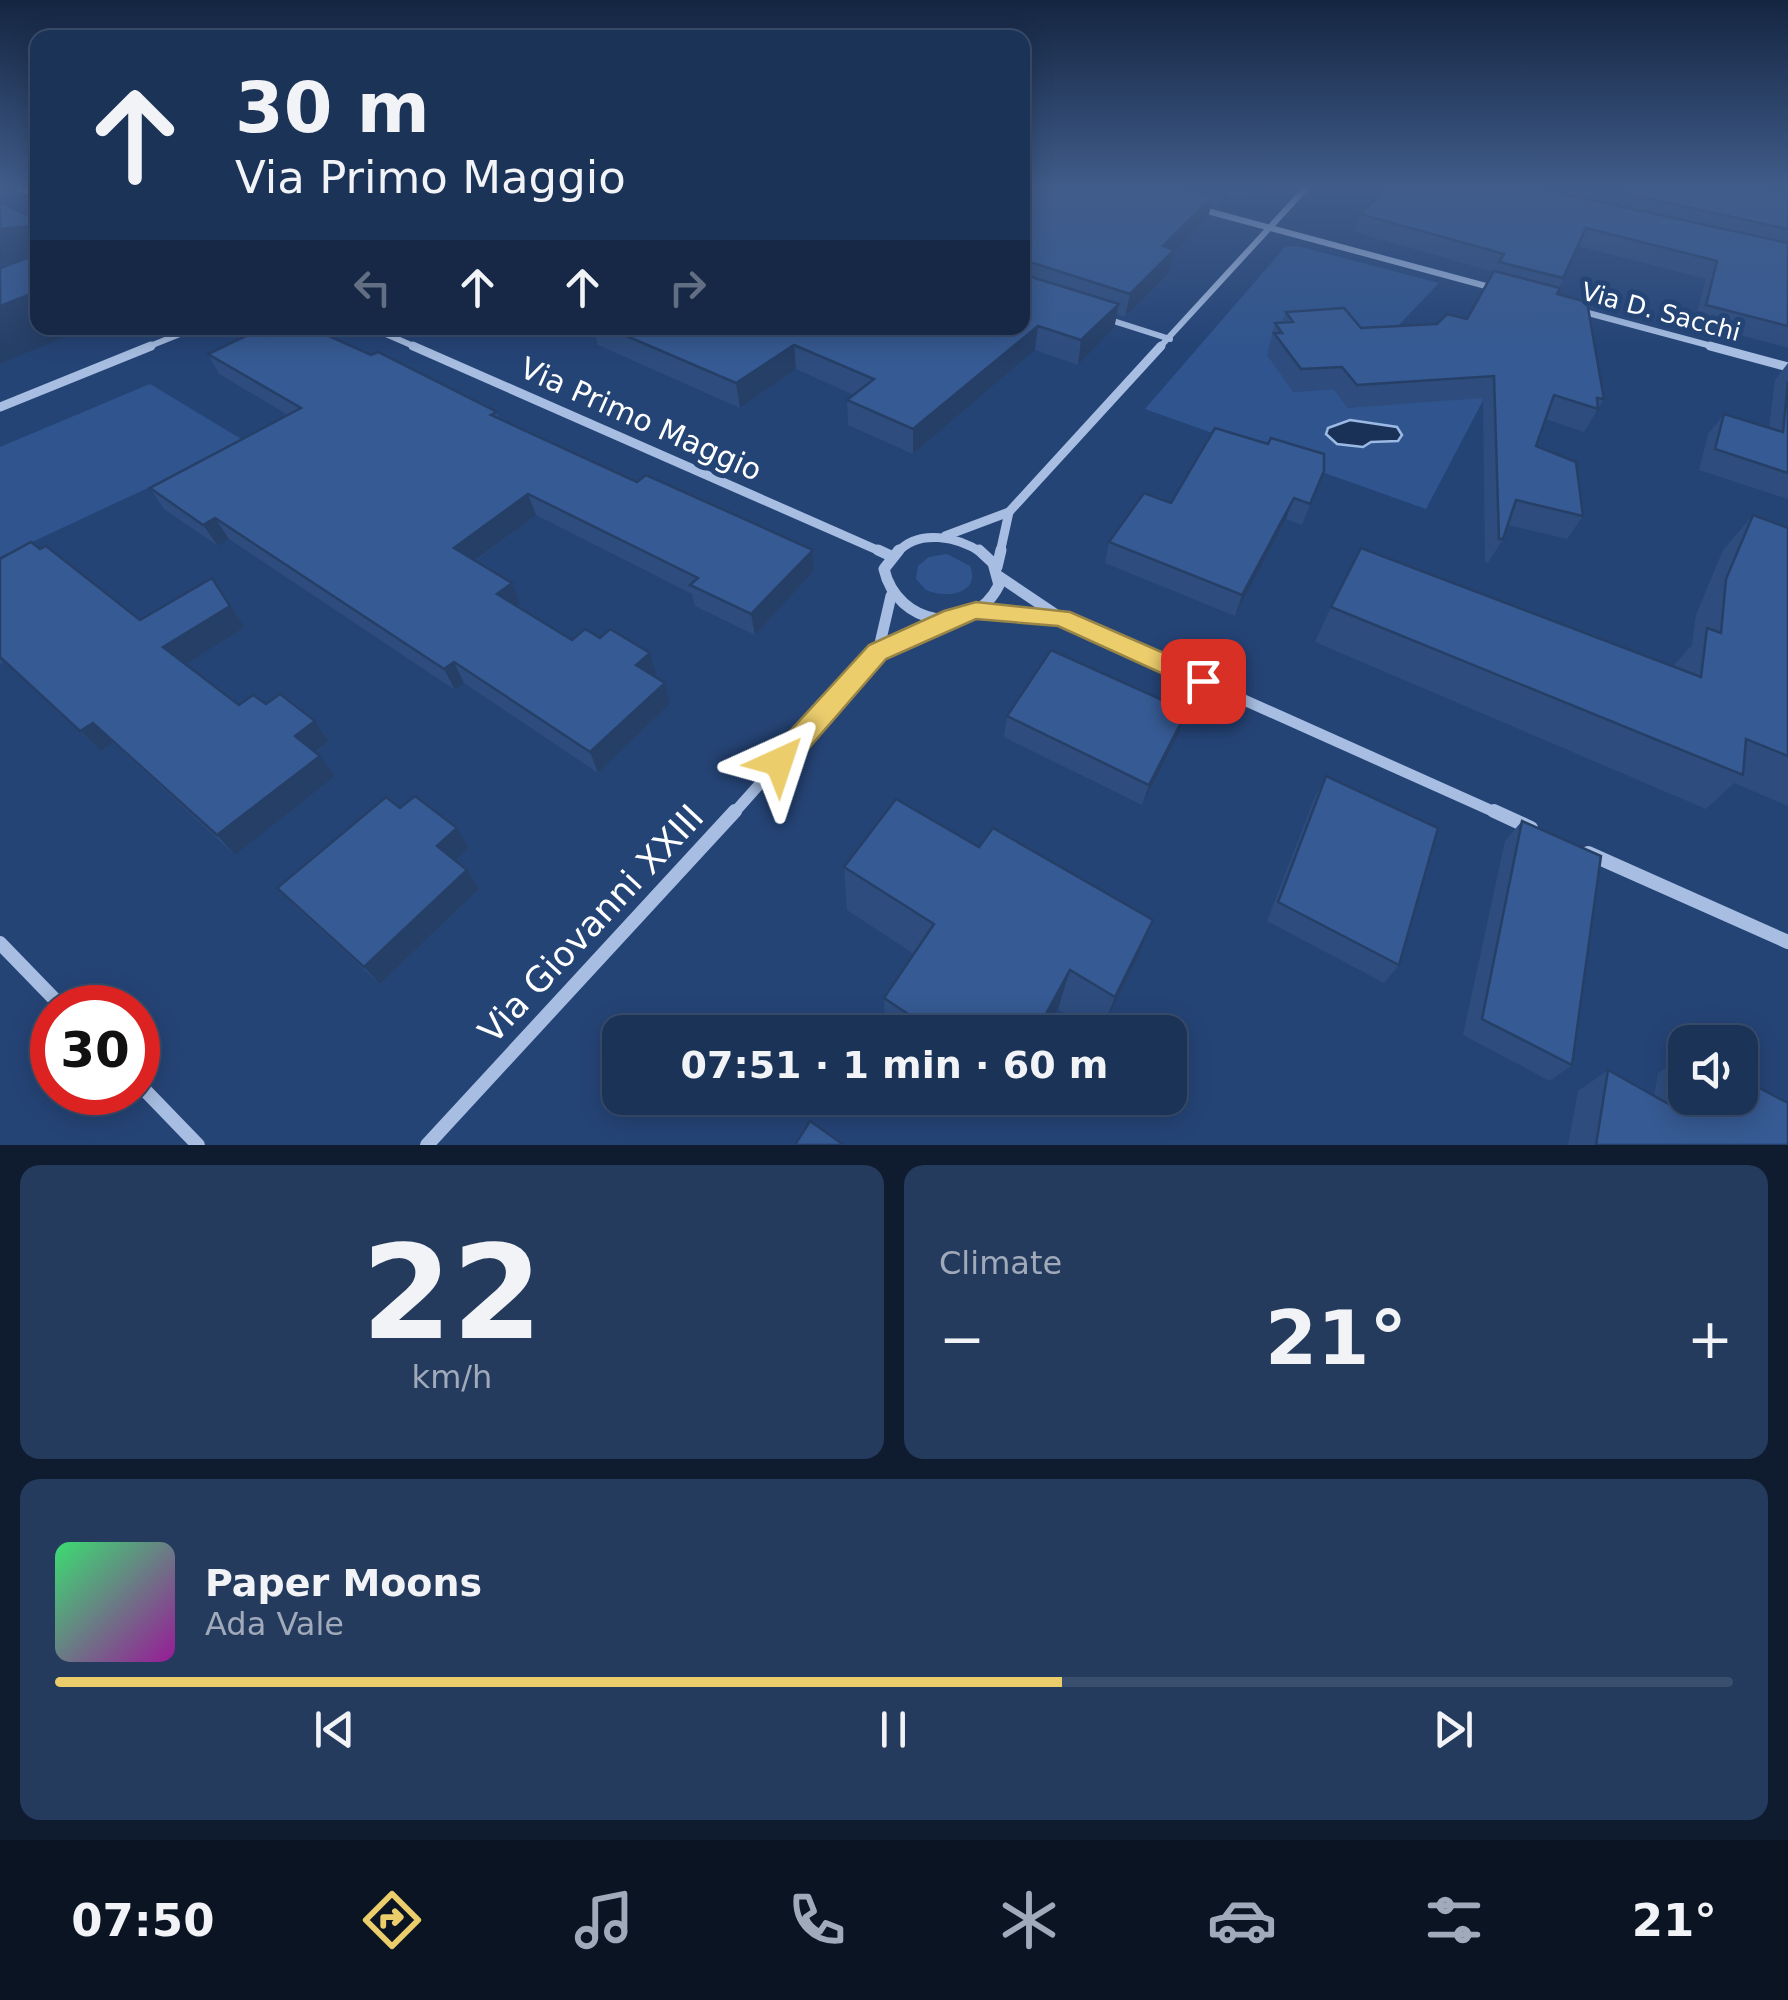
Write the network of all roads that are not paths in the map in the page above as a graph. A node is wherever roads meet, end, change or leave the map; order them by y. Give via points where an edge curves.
1 (1258, 240) edge
2 (1320, 240) edge
3 (1500, 289) edge
4 (1558, 305) edge
5 (1096, 315) edge
6 (179, 335) edge
7 (388, 335) edge
8 (1170, 340) junction
9 (1788, 367) edge
10 (0, 407) edge
11 (1009, 512) junction
12 (946, 536) junction
13 (891, 556) junction
14 (997, 571) junction
15 (891, 596) junction
16 (976, 610) junction
17 (952, 617) junction
18 (1061, 618) junction
19 (878, 652) junction
20 (1552, 836) edge
21 (1570, 845) edge
22 (1788, 942) edge
23 (0, 943) edge
24 (41, 985) edge
25 (160, 1106) edge
26 (198, 1145) edge
27 (427, 1145) edge

1 - 8 street
2 - 3 street
4 - 9 street, Via D. Sacchi
5 - 8 street
6 - 10 street
7 - 13 street, Via Primo Maggio
8 - 11 street
11 - 12 street
11 - 14 street
12 - 13 street via 920,539
12 - 14 street via 973,544
13 - 15 street via 884,569
14 - 16 street via 998,586
14 - 18 street
15 - 17 street via 912,614
15 - 19 street, Via Giovanni XXIII
16 - 17 street
16 - 18 street
17 - 19 street, Via Giovanni XXIII
18 - 20 street
19 - 27 street, Via Giovanni XXIII
21 - 22 street
23 - 24 street
25 - 26 street

